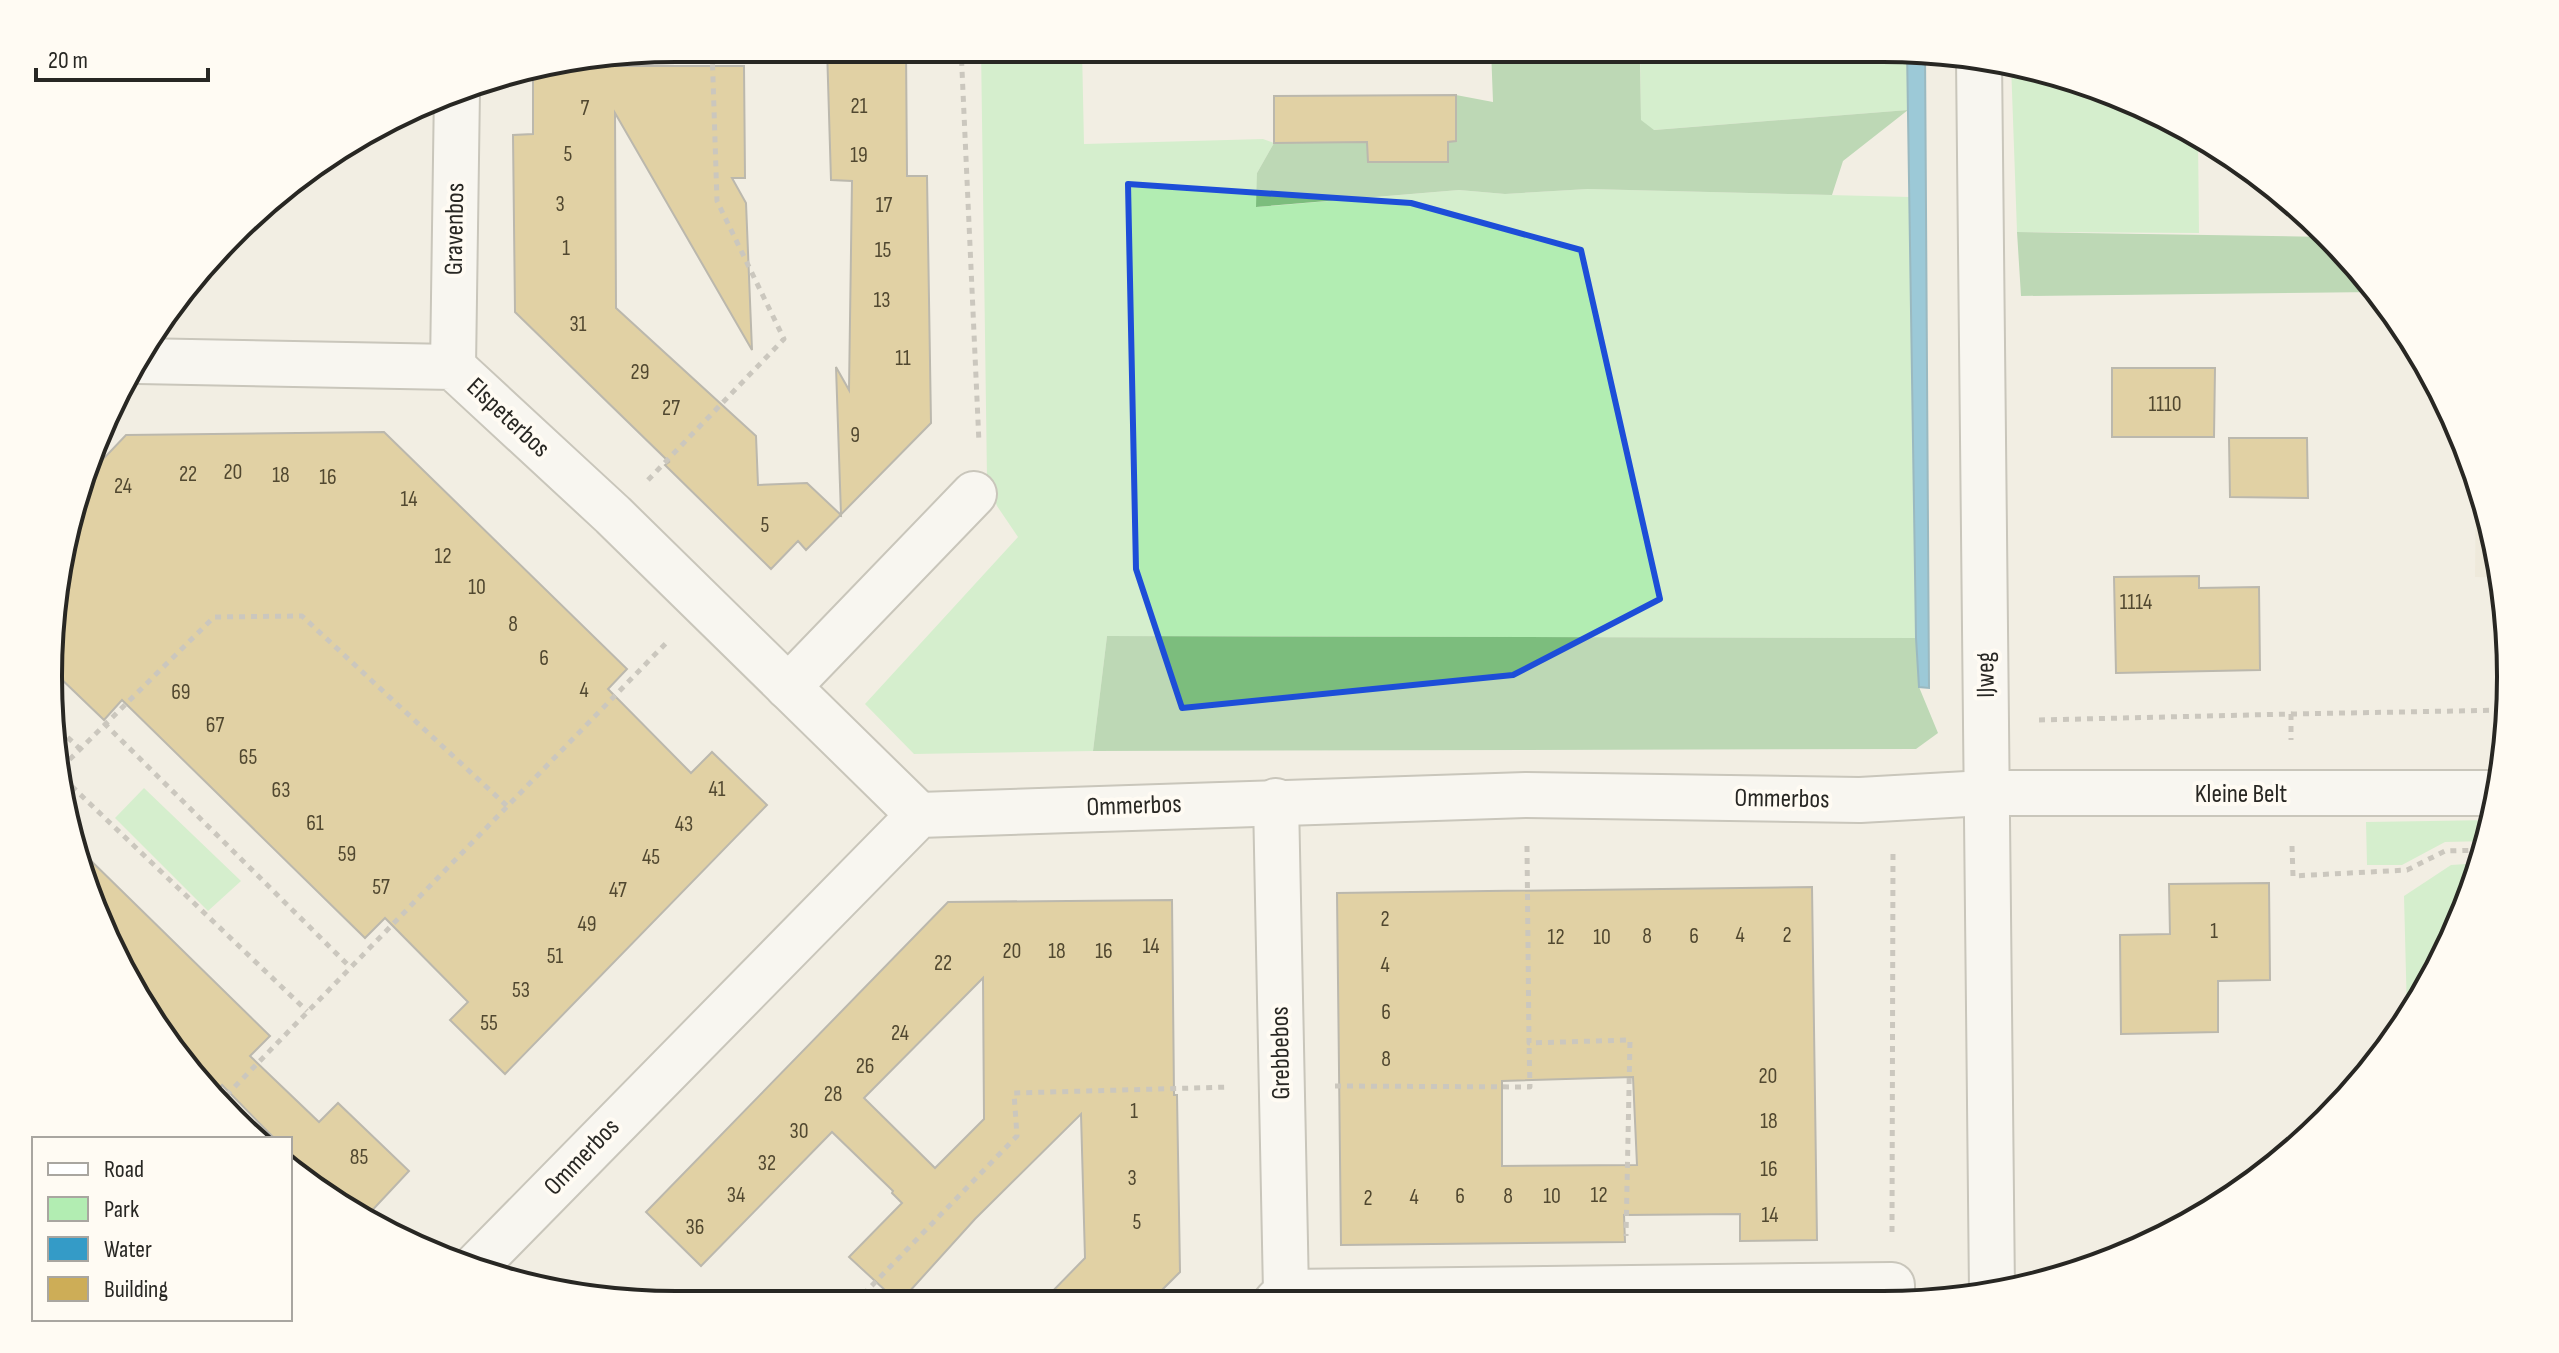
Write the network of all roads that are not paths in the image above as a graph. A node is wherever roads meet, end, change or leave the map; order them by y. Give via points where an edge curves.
1 (1979, 70) edge
2 (457, 103) edge
3 (149, 361) edge
4 (453, 367) junction
5 (974, 494) road end
6 (788, 687) junction
7 (1985, 793) junction
8 (2486, 793) edge
9 (1276, 801) junction
10 (919, 815) junction
11 (483, 1259) edge
12 (1992, 1281) edge
13 (1281, 1291) edge
14 (1510, 1291) edge
15 (1825, 1291) edge

1 - 7 street, IJweg
2 - 4 street, Gravenbos
3 - 4 street, Elspeterbos
4 - 6 street, Elspeterbos
5 - 6 street
6 - 10 street, Elspeterbos
7 - 8 street, Kleine Belt
7 - 9 street, Ommerbos via 1893,799 1526,795
7 - 12 street, IJweg
9 - 10 street, Ommerbos
9 - 13 street, Grebbebos
10 - 11 street, Ommerbos
14 - 15 street

